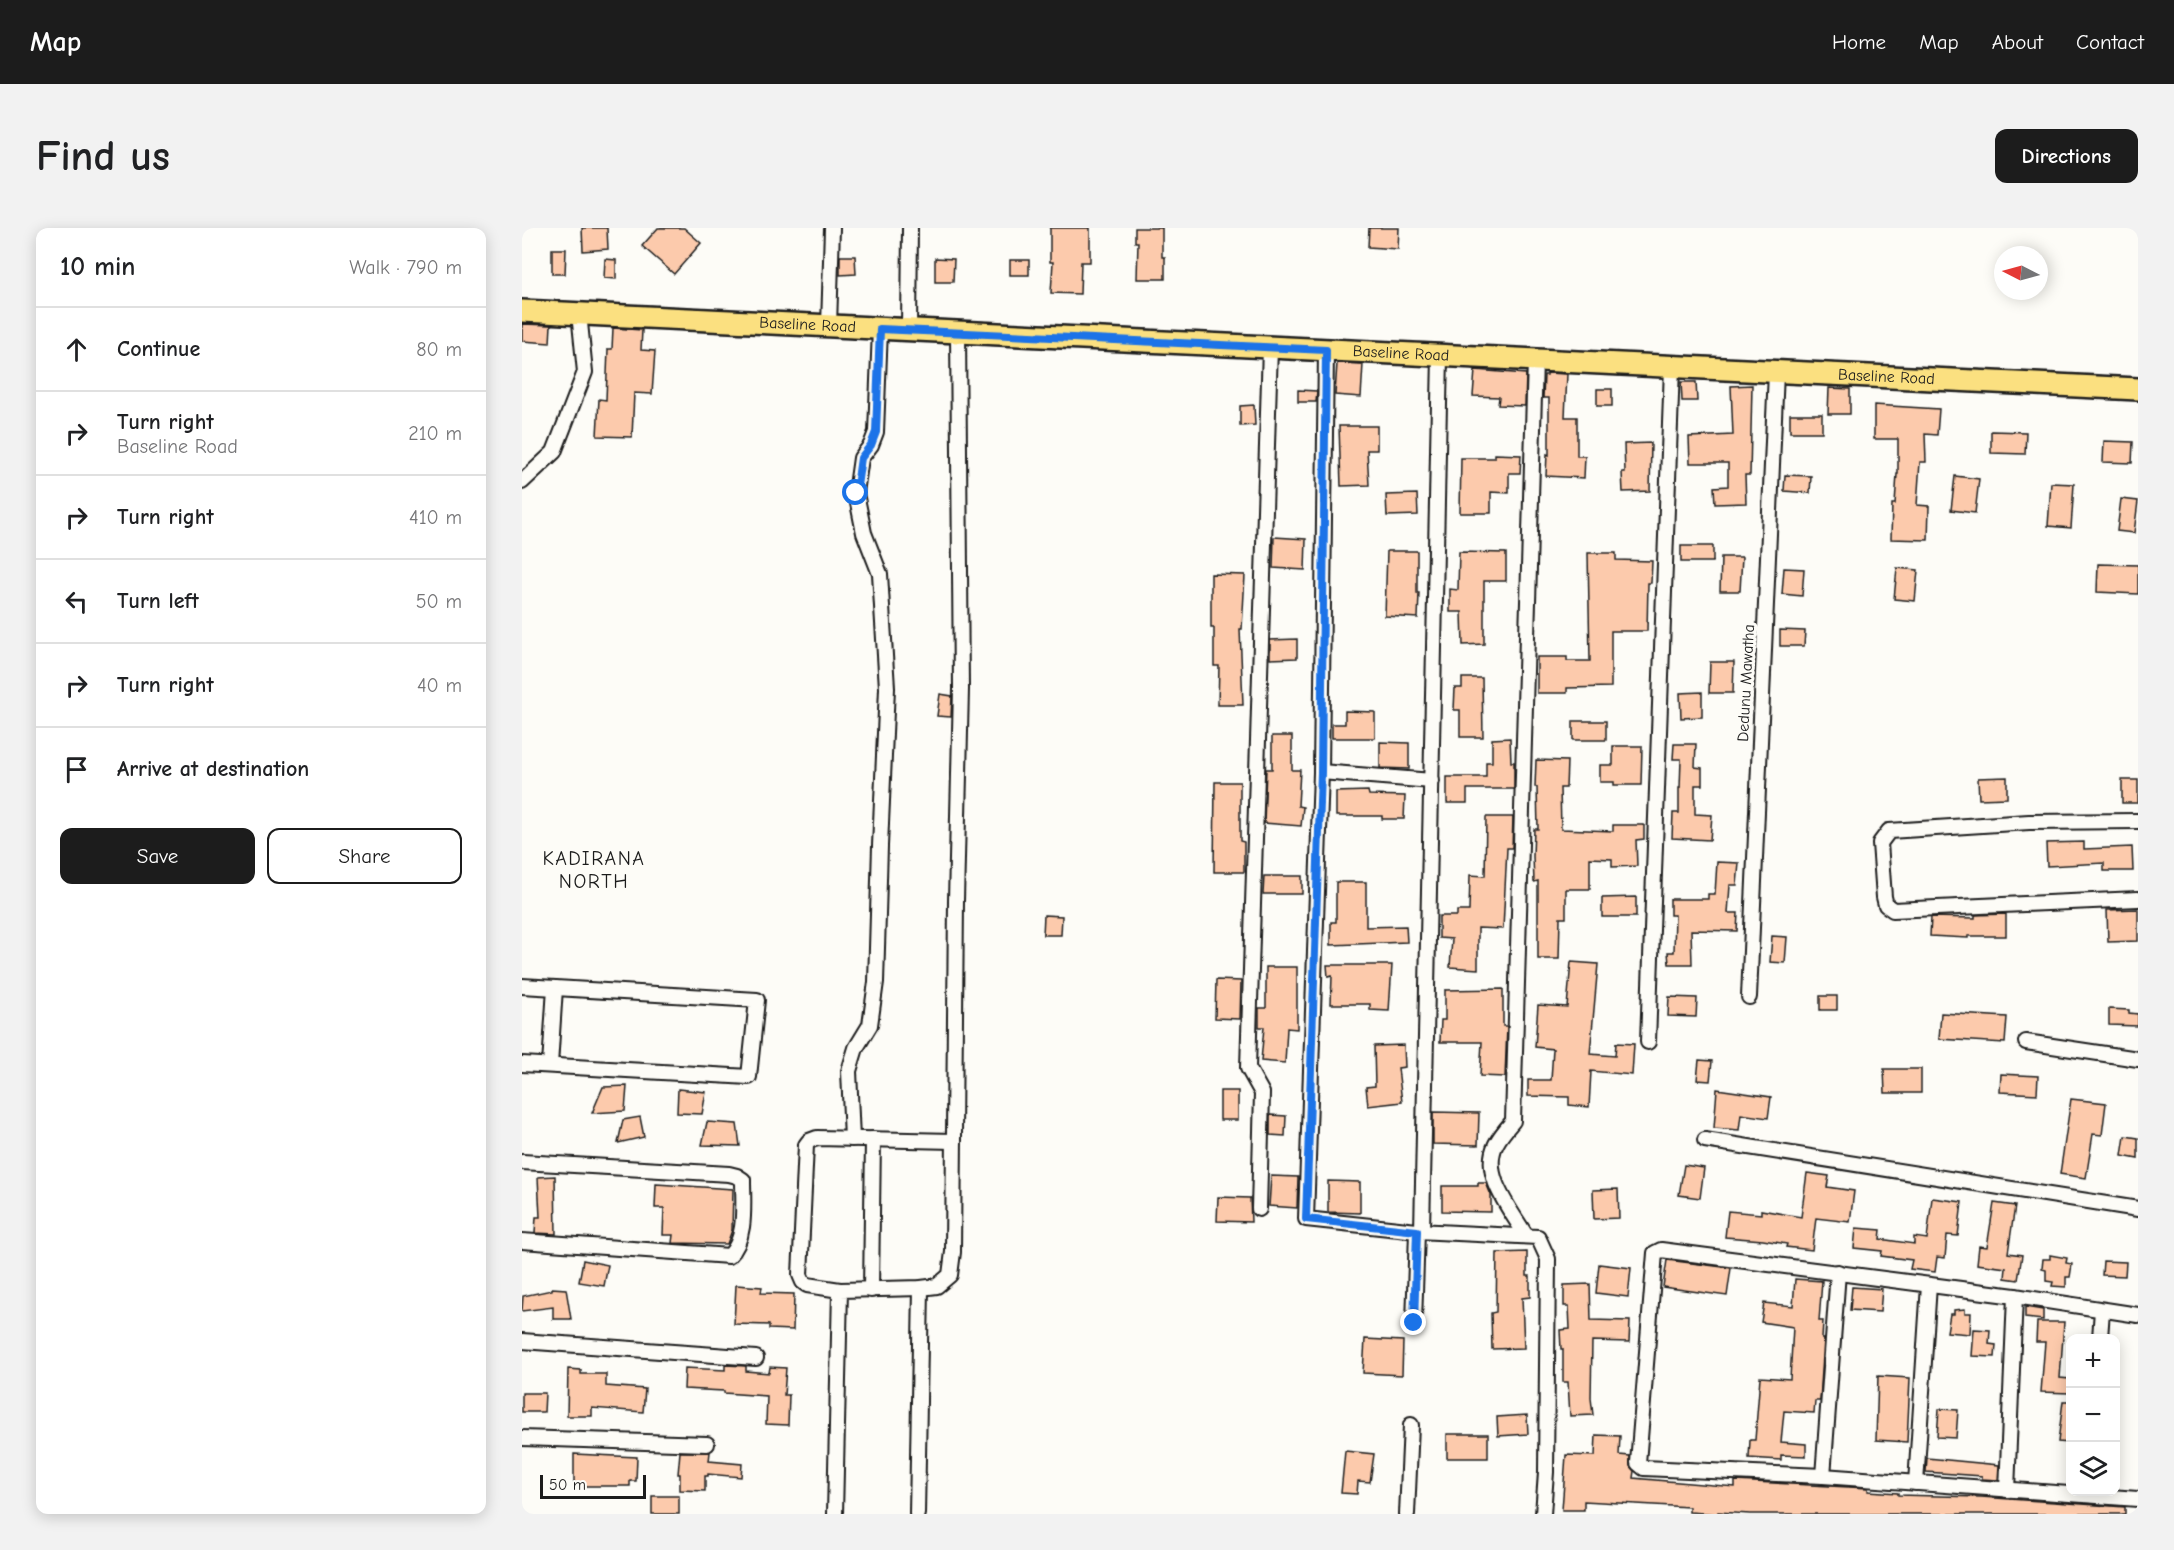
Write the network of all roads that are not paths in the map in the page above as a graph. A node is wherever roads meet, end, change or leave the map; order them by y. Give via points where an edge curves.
1 (832, 228) edge
2 (910, 228) edge
3 (522, 310) edge
4 (579, 313) junction
5 (829, 326) junction
6 (880, 329) junction
7 (909, 329) junction
8 (958, 332) junction
9 (1270, 347) junction
10 (1326, 350) junction
11 (1440, 355) junction
12 (1535, 360) junction
13 (1672, 367) junction
14 (1776, 372) junction
15 (2138, 389) edge
16 (522, 482) edge
17 (1321, 772) junction
18 (1432, 781) junction
19 (2138, 821) edge
20 (2138, 899) edge
21 (522, 986) edge
22 (555, 988) junction
23 (1749, 997) dead end
24 (1648, 1042) dead end
25 (2026, 1042) dead end
26 (2138, 1059) edge
27 (522, 1064) edge
28 (550, 1065) junction
29 (852, 1139) junction
30 (873, 1139) junction
31 (1705, 1140) dead end
32 (954, 1141) junction
33 (522, 1162) edge
34 (1259, 1209) dead end
35 (2138, 1209) edge
36 (1419, 1231) junction
37 (1526, 1236) junction
38 (522, 1241) edge
39 (1838, 1272) junction
40 (1929, 1285) junction
41 (921, 1288) junction
42 (840, 1290) junction
43 (871, 1290) junction
44 (2015, 1296) junction
45 (2102, 1310) junction
46 (2138, 1316) edge
47 (1414, 1323) dead end
48 (2100, 1334) edge
49 (522, 1341) edge
50 (756, 1358) dead end
51 (1411, 1425) dead end
52 (522, 1438) edge
53 (707, 1444) dead end
54 (1823, 1476) junction
55 (1916, 1483) junction
56 (2007, 1490) junction
57 (2066, 1492) edge
58 (2114, 1496) edge
59 (2138, 1499) edge
60 (835, 1514) edge
61 (917, 1514) edge
62 (1407, 1514) edge
63 (1543, 1514) edge

1 - 5 street
2 - 7 street
3 - 4 main road, Baseline Road
4 - 5 main road, Baseline Road
4 - 16 street via 585,372 554,452
5 - 6 main road, Baseline Road
6 - 7 main road, Baseline Road
6 - 29 street via 876,432 861,458 856,493 864,533 880,574 887,688 876,982 870,1025 856,1048 849,1071
7 - 8 main road, Baseline Road
8 - 9 main road, Baseline Road
8 - 32 street via 961,689
9 - 10 main road, Baseline Road
9 - 34 street via 1248,1068 1262,1093
10 - 11 main road, Baseline Road
10 - 17 street
11 - 12 main road, Baseline Road
11 - 18 street
12 - 13 main road, Baseline Road
12 - 37 street via 1513,1121 1495,1146 1491,1166 1500,1193
13 - 14 main road, Baseline Road
13 - 24 street
14 - 15 main road, Baseline Road
14 - 23 street, Dedunu Mawatha
17 - 18 street
17 - 36 street via 1306,1219
18 - 36 street
19 - 20 street via 2028,822 1889,831 1880,843 1884,897 1893,910
21 - 22 street
22 - 28 street
22 - 28 street via 757,1000 749,1077
25 - 26 street
27 - 28 street
29 - 30 street
29 - 42 street via 817,1138 809,1141 804,1150 800,1275 807,1285
30 - 32 street
30 - 43 street
31 - 35 street
32 - 41 street via 950,1275 937,1286
33 - 38 street via 729,1174 743,1180 740,1237 737,1249 729,1256
36 - 37 street
36 - 47 street
37 - 63 street via 1538,1237 1548,1259
39 - 40 street
39 - 54 street
39 - 54 street via 1661,1250 1654,1253 1638,1463 1644,1468
40 - 44 street
40 - 55 street
41 - 43 street
41 - 61 street
42 - 43 street
42 - 60 street
44 - 45 street
44 - 56 street
45 - 46 street
45 - 48 street
49 - 50 street
51 - 62 street
52 - 53 street
54 - 55 street
55 - 56 street
56 - 57 street
58 - 59 street

